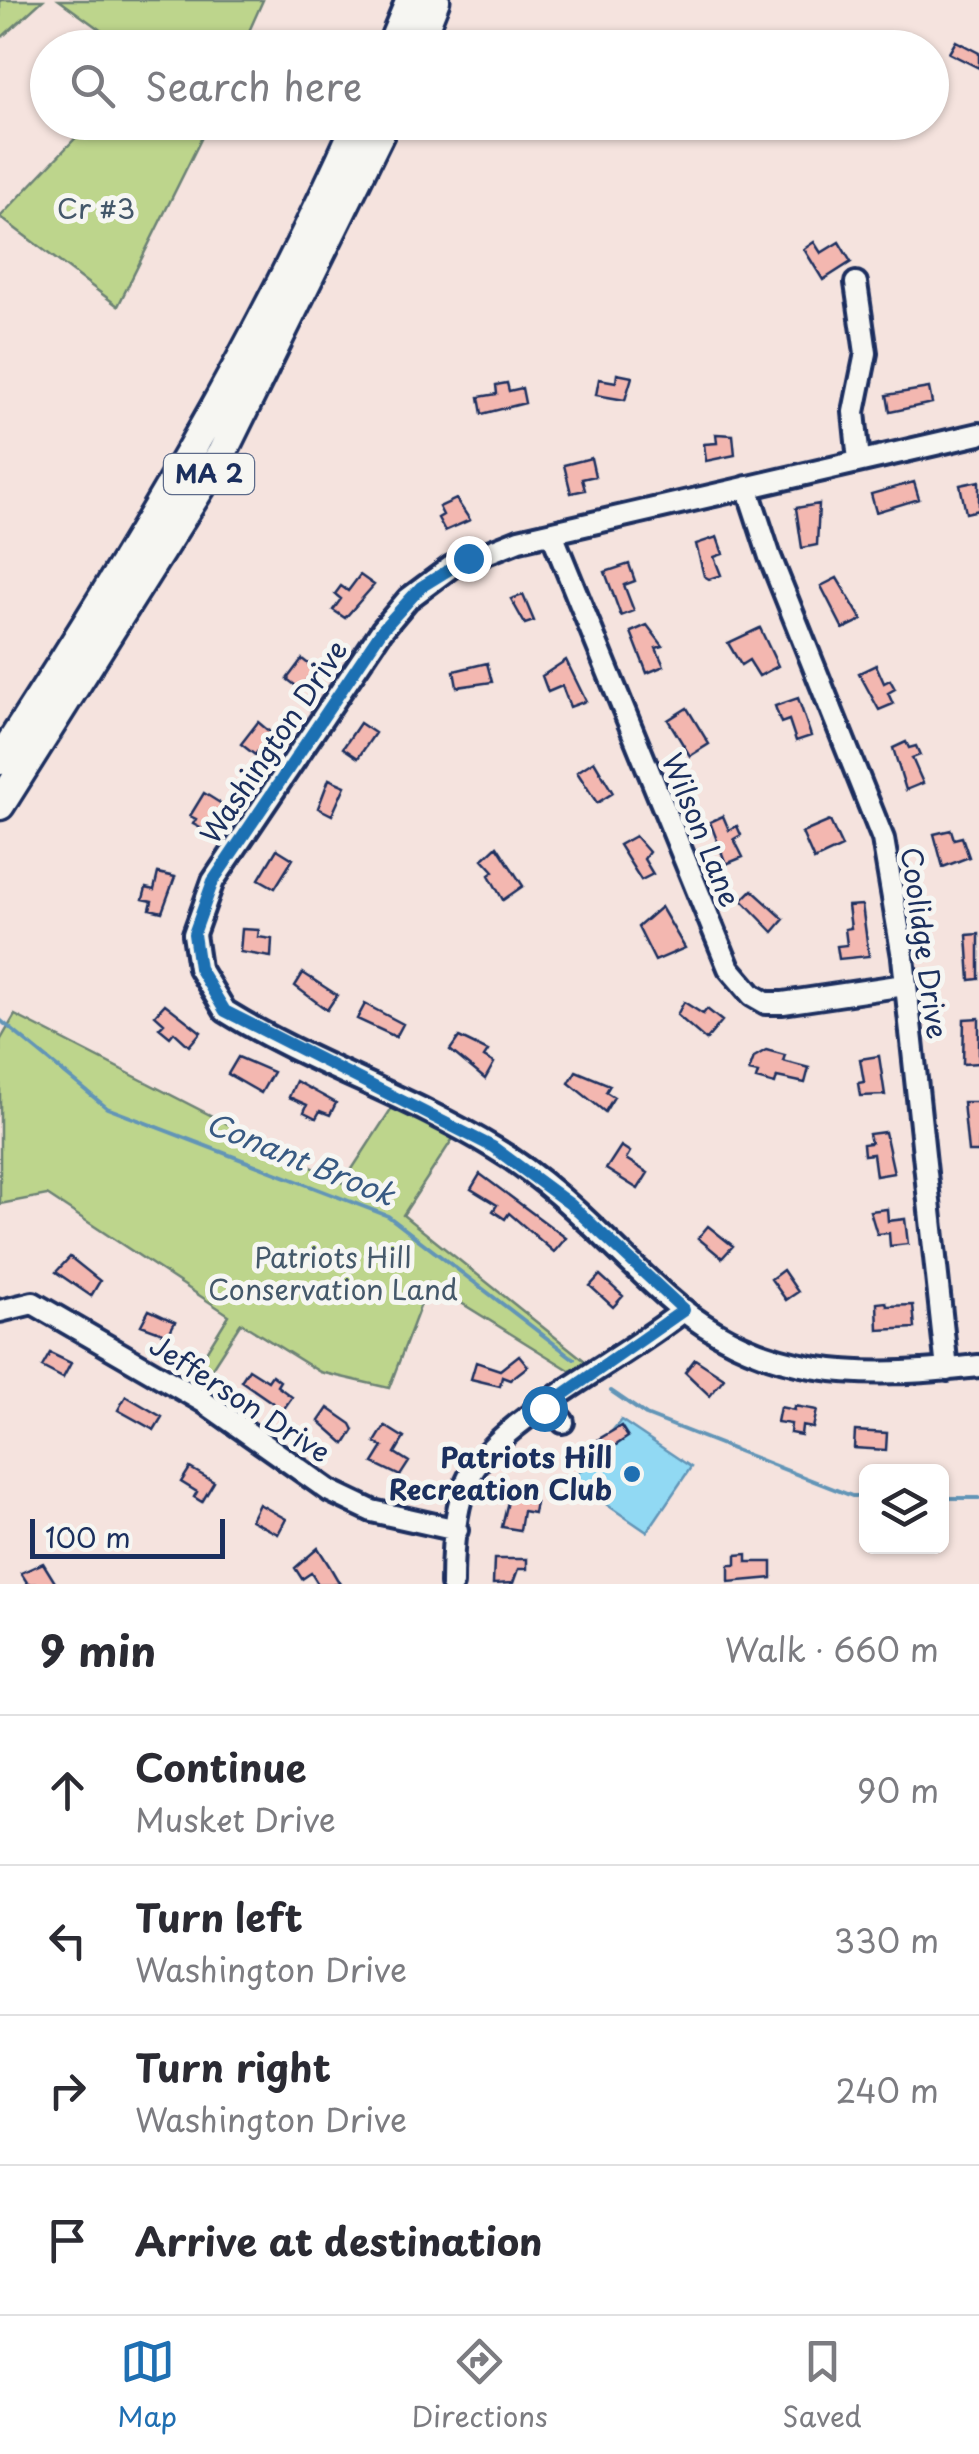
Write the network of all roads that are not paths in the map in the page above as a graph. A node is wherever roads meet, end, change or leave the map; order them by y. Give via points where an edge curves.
1 (410, 0) edge
2 (434, 0) edge
3 (398, 30) edge
4 (423, 30) edge
5 (349, 140) edge
6 (376, 140) edge
7 (856, 283) dead end
8 (979, 434) edge
9 (859, 461) junction
10 (747, 487) junction
11 (552, 534) junction
12 (0, 760) edge
13 (0, 806) edge
14 (905, 986) junction
15 (684, 1310) junction
16 (0, 1311) edge
17 (979, 1366) edge
18 (947, 1370) junction
19 (549, 1405) junction
20 (563, 1422) dead end
21 (457, 1530) junction
22 (452, 1584) edge

1 - 3 highway
2 - 4 highway
5 - 12 highway, MA 2 via 239,369 120,576
6 - 13 highway, MA 2 via 222,453
7 - 9 street via 866,353 854,412
8 - 9 street, Washington Drive
9 - 10 street, Washington Drive
10 - 11 street, Washington Drive
10 - 14 street, Coolidge Drive via 883,839
11 - 14 street, Wilson Lane via 699,901 741,988 783,1003
11 - 15 street, Washington Drive via 468,558 396,612 213,881 195,949 225,1011 493,1147 570,1204
14 - 18 street, Coolidge Drive
15 - 18 street, Washington Drive via 736,1342 832,1374
15 - 19 street
16 - 21 street, Jefferson Drive via 33,1303 204,1402 330,1491 372,1511
17 - 18 street, Washington Drive
19 - 20 street
19 - 21 street via 499,1438 470,1474
21 - 22 street

